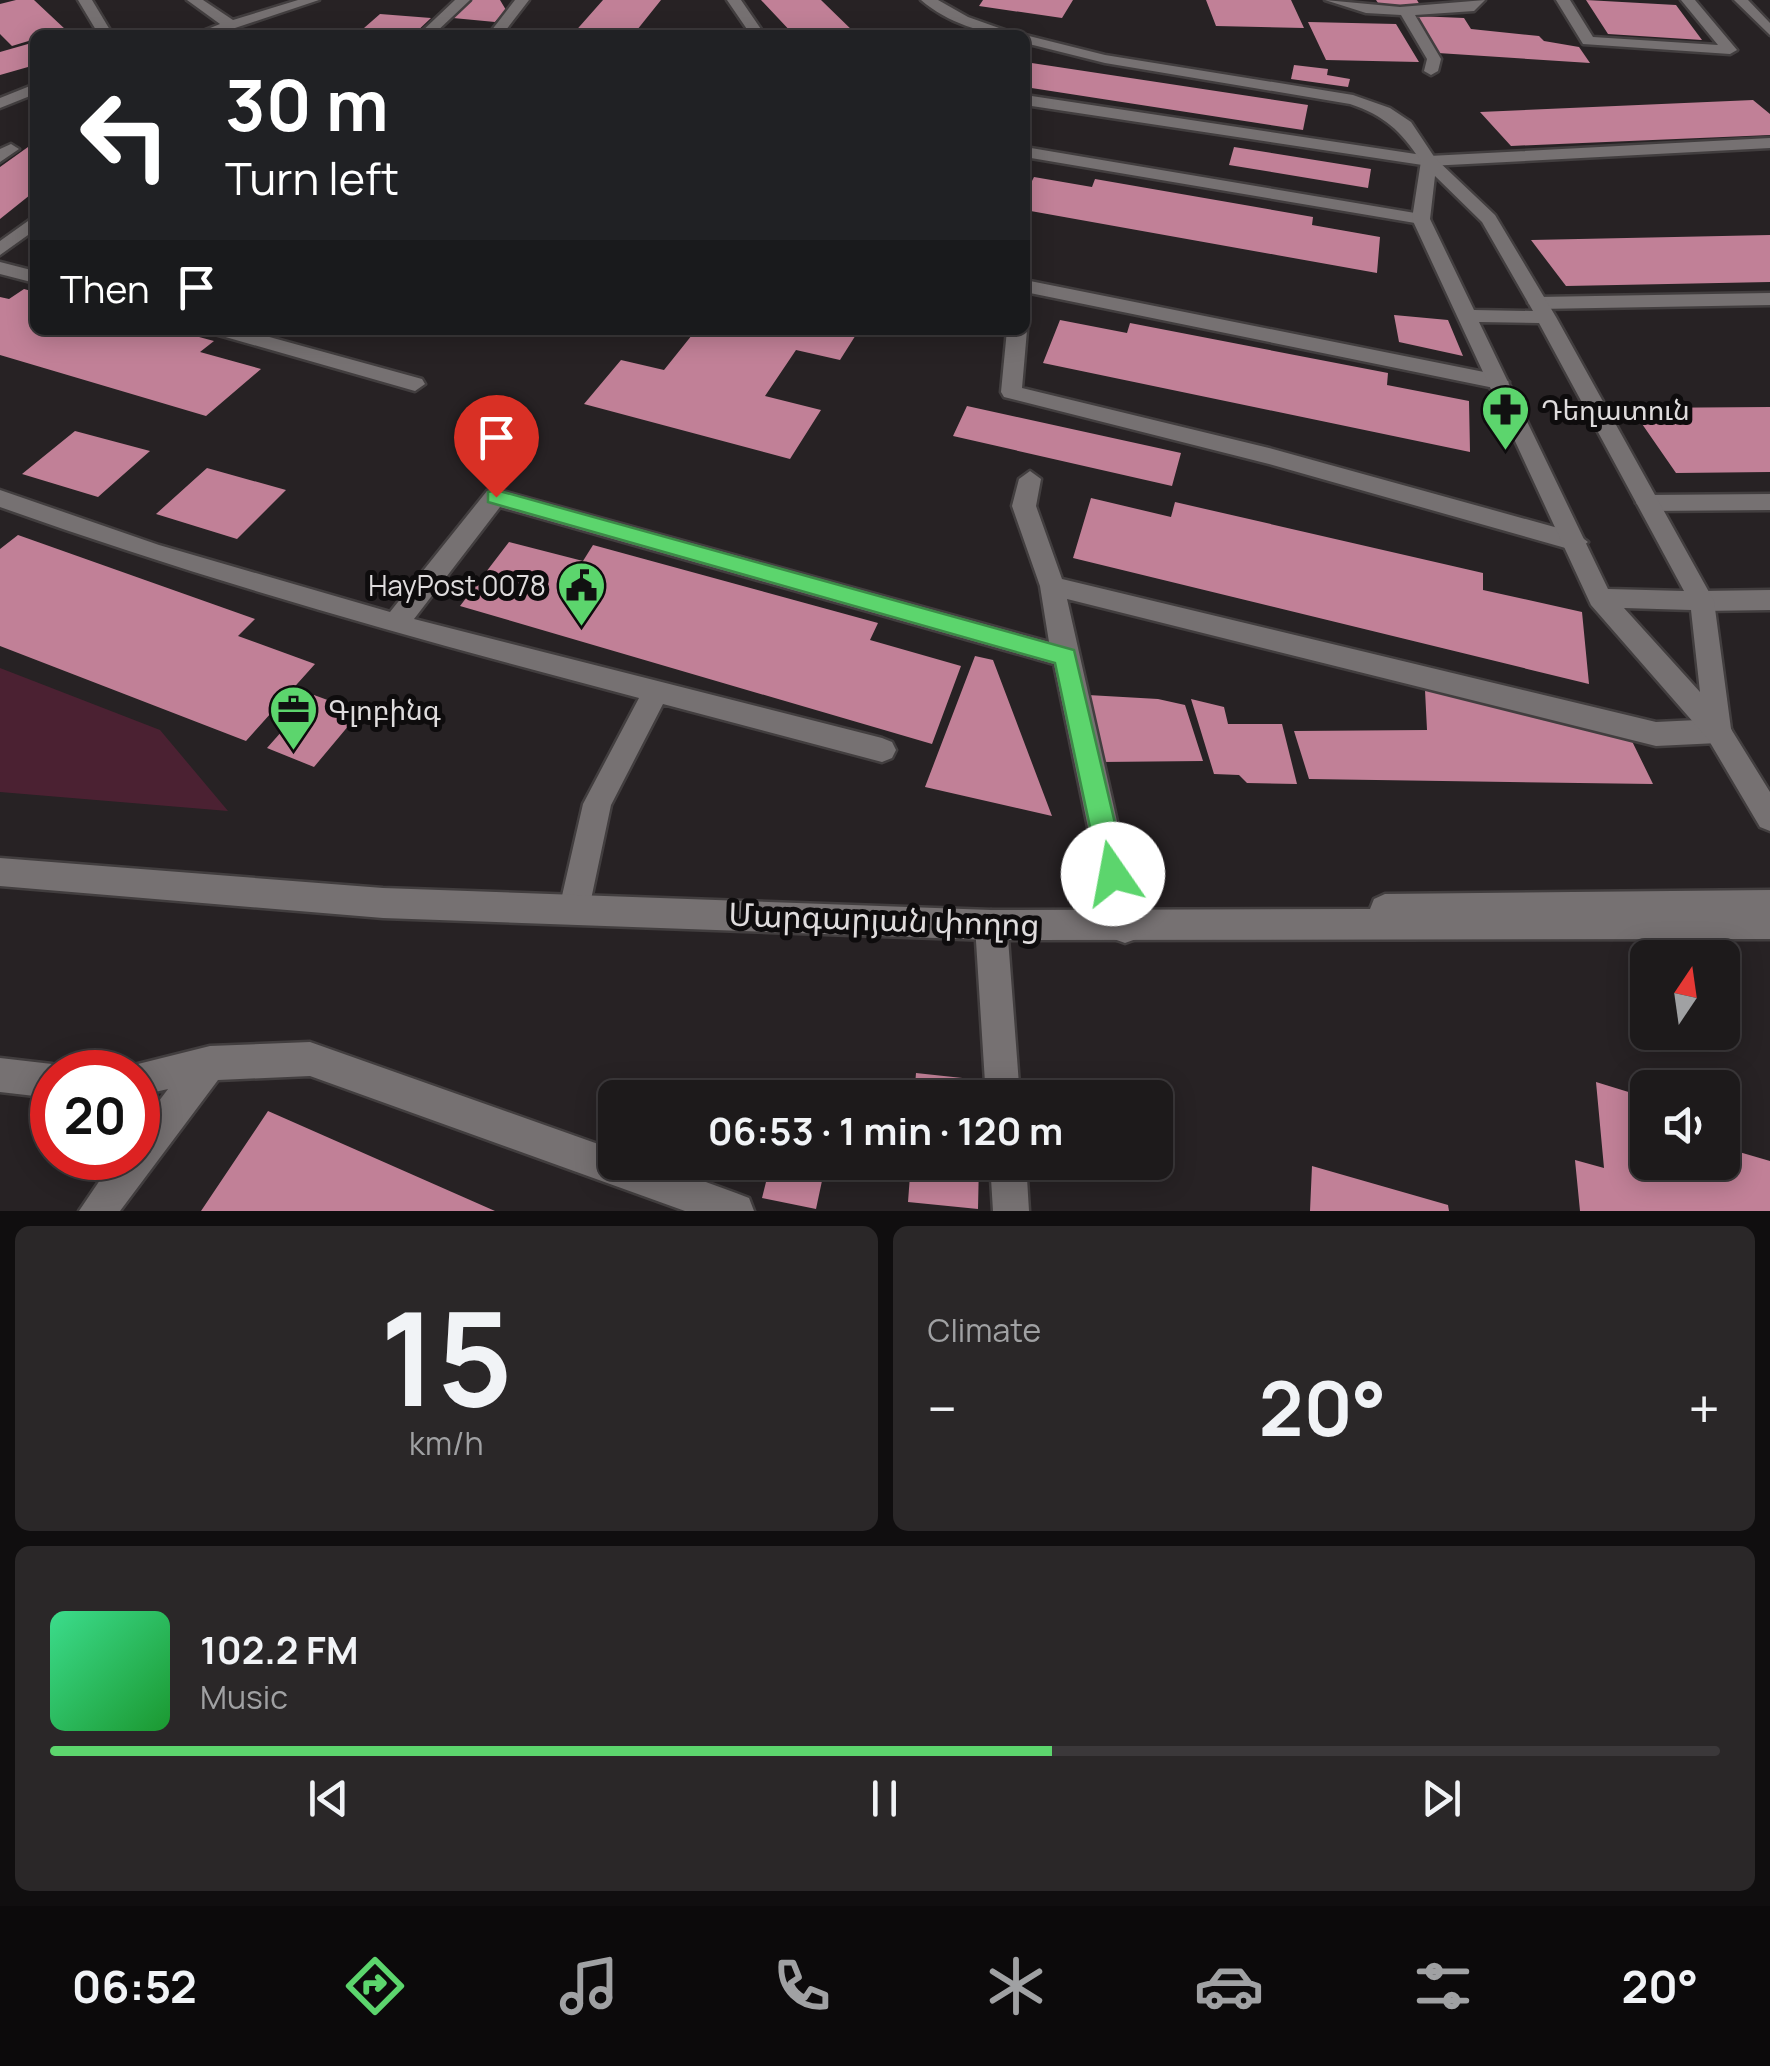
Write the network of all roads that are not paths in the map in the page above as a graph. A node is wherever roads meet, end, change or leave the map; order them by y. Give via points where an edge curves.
1 (84, 0) edge
2 (194, 0) edge
3 (312, 0) edge
4 (463, 0) edge
5 (522, 0) edge
6 (734, 0) edge
7 (928, 0) edge
8 (1332, 0) edge
9 (1478, 0) edge
10 (1563, 0) edge
11 (1688, 0) edge
12 (1741, 0) edge
13 (1405, 10) junction
14 (231, 25) junction
15 (103, 30) edge
16 (216, 30) edge
17 (431, 30) edge
18 (500, 30) edge
19 (755, 30) edge
20 (995, 30) edge
21 (1770, 31) edge
22 (1030, 40) edge
23 (1431, 70) dead end
24 (30, 91) edge
25 (1030, 101) edge
26 (0, 102) edge
27 (1770, 143) edge
28 (1030, 153) edge
29 (1430, 161) junction
30 (1421, 218) junction
31 (30, 225) edge
32 (0, 250) edge
33 (0, 268) edge
34 (30, 276) edge
35 (1030, 287) edge
36 (1770, 299) edge
37 (1542, 310) junction
38 (1468, 316) junction
39 (240, 335) edge
40 (1017, 335) edge
41 (1499, 382) junction
42 (415, 384) dead end
43 (1030, 479) dead end
44 (0, 498) edge
45 (1770, 502) edge
46 (1648, 503) junction
47 (1576, 542) junction
48 (1052, 586) junction
49 (1600, 598) junction
50 (1770, 600) edge
51 (1702, 601) junction
52 (394, 624) junction
53 (1065, 657) junction
54 (656, 691) junction
55 (1718, 731) junction
56 (882, 750) dead end
57 (1770, 818) edge
58 (0, 856) edge
59 (0, 872) edge
60 (576, 902) junction
61 (1770, 905) edge
62 (1123, 920) junction
63 (1770, 924) edge
64 (991, 925) junction
65 (210, 1063) junction
66 (160, 1074) edge
67 (0, 1075) edge
68 (30, 1078) edge
69 (1002, 1080) edge
70 (1009, 1180) edge
71 (97, 1211) edge
72 (736, 1211) edge
73 (1011, 1211) edge

1 - 15 street
2 - 14 street
3 - 14 street
4 - 17 street
5 - 18 street
6 - 19 street
7 - 20 street
8 - 13 street
9 - 13 street via 1474,7
10 - 11 street via 1588,41 1730,50
12 - 21 street
13 - 23 street via 1434,59
14 - 16 street
22 - 29 street via 1353,100 1405,125
24 - 26 street
25 - 29 street
27 - 29 street
28 - 30 street
29 - 30 street
29 - 37 street via 1489,219
30 - 38 street
31 - 32 street
33 - 34 street
35 - 41 street
36 - 37 street
37 - 38 street
37 - 46 street
38 - 41 street
39 - 42 street
40 - 47 street via 1011,392
41 - 47 street
43 - 48 street via 1024,506
44 - 52 street
45 - 46 street
46 - 51 street
47 - 49 street
48 - 53 street
48 - 55 street via 1656,734
49 - 51 street
49 - 55 street
50 - 51 street
51 - 55 street
52 - 53 street via 496,497
52 - 54 street
53 - 62 street
54 - 56 street
54 - 60 street via 597,804
55 - 57 street
58 - 60 street, Մարգարյան փողոց
59 - 60 street, Մարգարյան փողոց via 383,903
60 - 62 street, Մարգարյան փողոց
60 - 64 street, Մարգարյան փողոց
61 - 62 street, Մարգարյան փողոց
62 - 63 street, Մարգարյան փողոց
62 - 64 street, Մարգարյան փողոց
64 - 69 street
65 - 66 street
65 - 71 street
65 - 72 street via 310,1059
67 - 68 street
70 - 73 street

